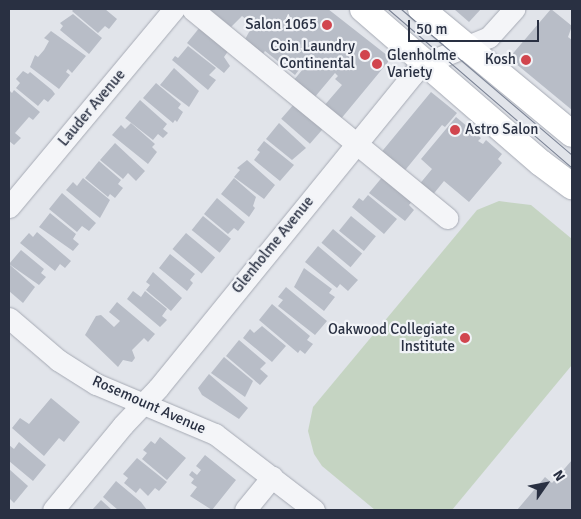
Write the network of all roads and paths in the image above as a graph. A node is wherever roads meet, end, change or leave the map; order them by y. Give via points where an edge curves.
1 (174, 9) edge
2 (192, 9) edge
3 (363, 9) edge
4 (421, 9) edge
5 (514, 9) edge
6 (470, 47) junction
7 (426, 63) junction
8 (572, 134) edge
9 (356, 143) junction
10 (572, 186) edge
11 (9, 207) edge
12 (447, 218) dead end
13 (9, 318) edge
14 (142, 403) junction
15 (272, 478) junction
16 (53, 510) edge
17 (246, 510) edge
18 (314, 510) edge

1 - 11 street, Lauder Avenue
2 - 9 street
3 - 7 main road
4 - 6 main road
5 - 6 street, Glenholme Avenue via 489,38
6 - 7 street, Glenholme Avenue
6 - 8 main road
7 - 9 street, Glenholme Avenue via 412,75
7 - 10 main road
9 - 12 street
9 - 14 street, Glenholme Avenue via 158,388
13 - 14 street, Rosemount Avenue via 58,360 96,384
14 - 15 street, Rosemount Avenue via 214,434
14 - 16 street, Glenholme Avenue
15 - 17 street
15 - 18 street, Rosemount Avenue

